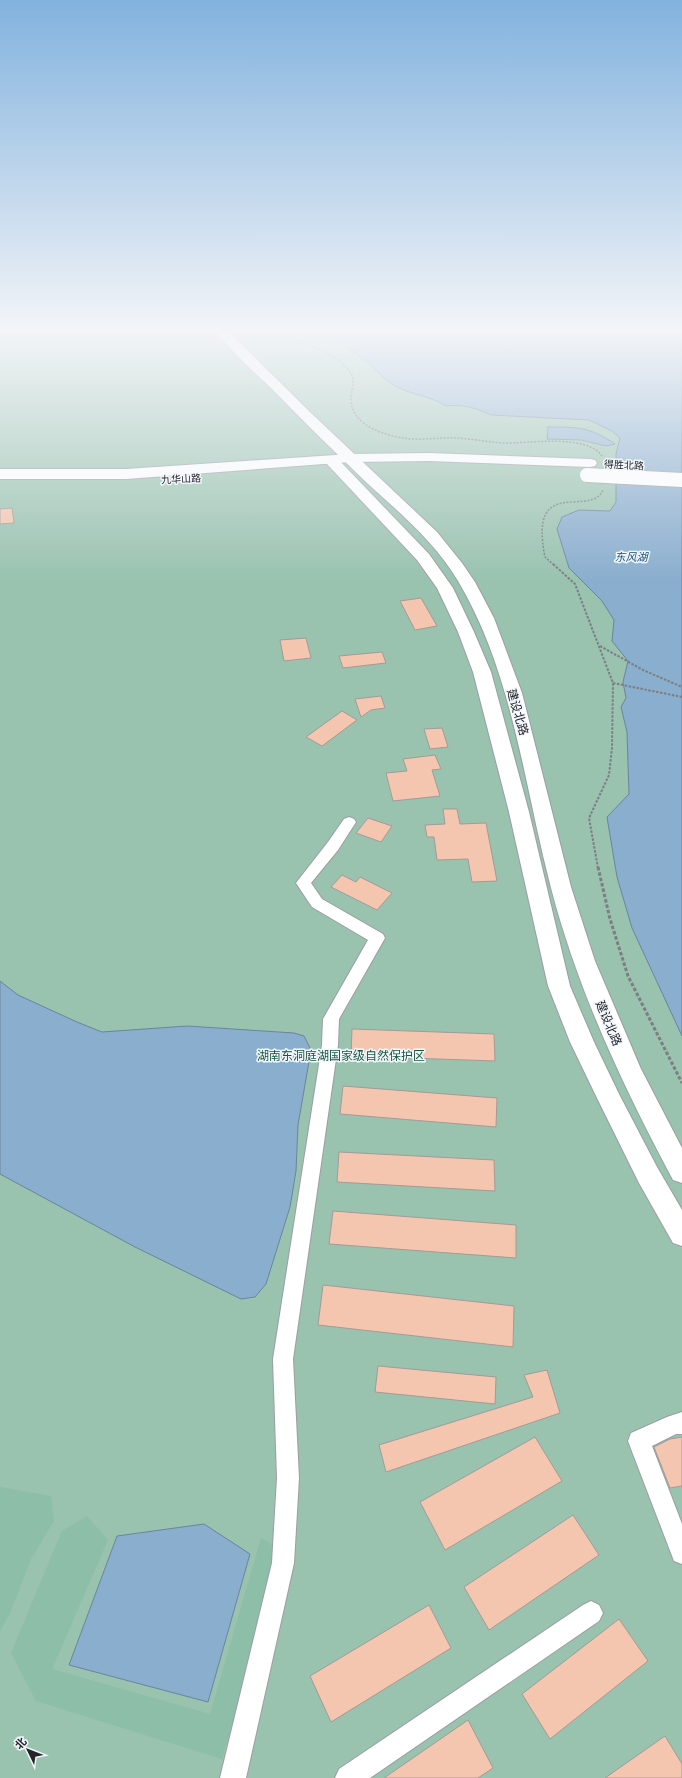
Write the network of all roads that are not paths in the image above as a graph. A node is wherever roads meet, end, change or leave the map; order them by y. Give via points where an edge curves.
1 (297, 415) edge
2 (341, 463) junction
3 (593, 467) junction
4 (682, 468) edge
5 (362, 469) junction
6 (0, 474) edge
7 (682, 480) edge
8 (0, 482) edge
9 (349, 822) dead end
10 (682, 1172) edge
11 (682, 1234) edge
12 (682, 1423) edge
13 (682, 1554) edge
14 (591, 1612) dead end
15 (233, 1778) edge
16 (348, 1778) edge

1 - 2 main road
2 - 3 main road, 得胜北路 via 429,457
2 - 5 main road, 九华山路
2 - 6 main road, 九华山路 via 126,474
2 - 8 main road, 九华山路 via 117,482
2 - 11 main road via 423,557 445,588 466,632 482,672 519,812 559,986 582,1042 613,1106
3 - 4 main road, 得胜北路
3 - 5 main road, 得胜北路
3 - 7 main road, 得胜北路, bridge
5 - 10 main road, 建设北路 via 446,554 466,580 494,633 530,753 561,889 591,980 628,1066
9 - 15 street via 303,883 317,903 378,938 331,1019 330,1045 283,1359 288,1478 283,1563
12 - 13 street via 674,1424 639,1441
14 - 16 street

